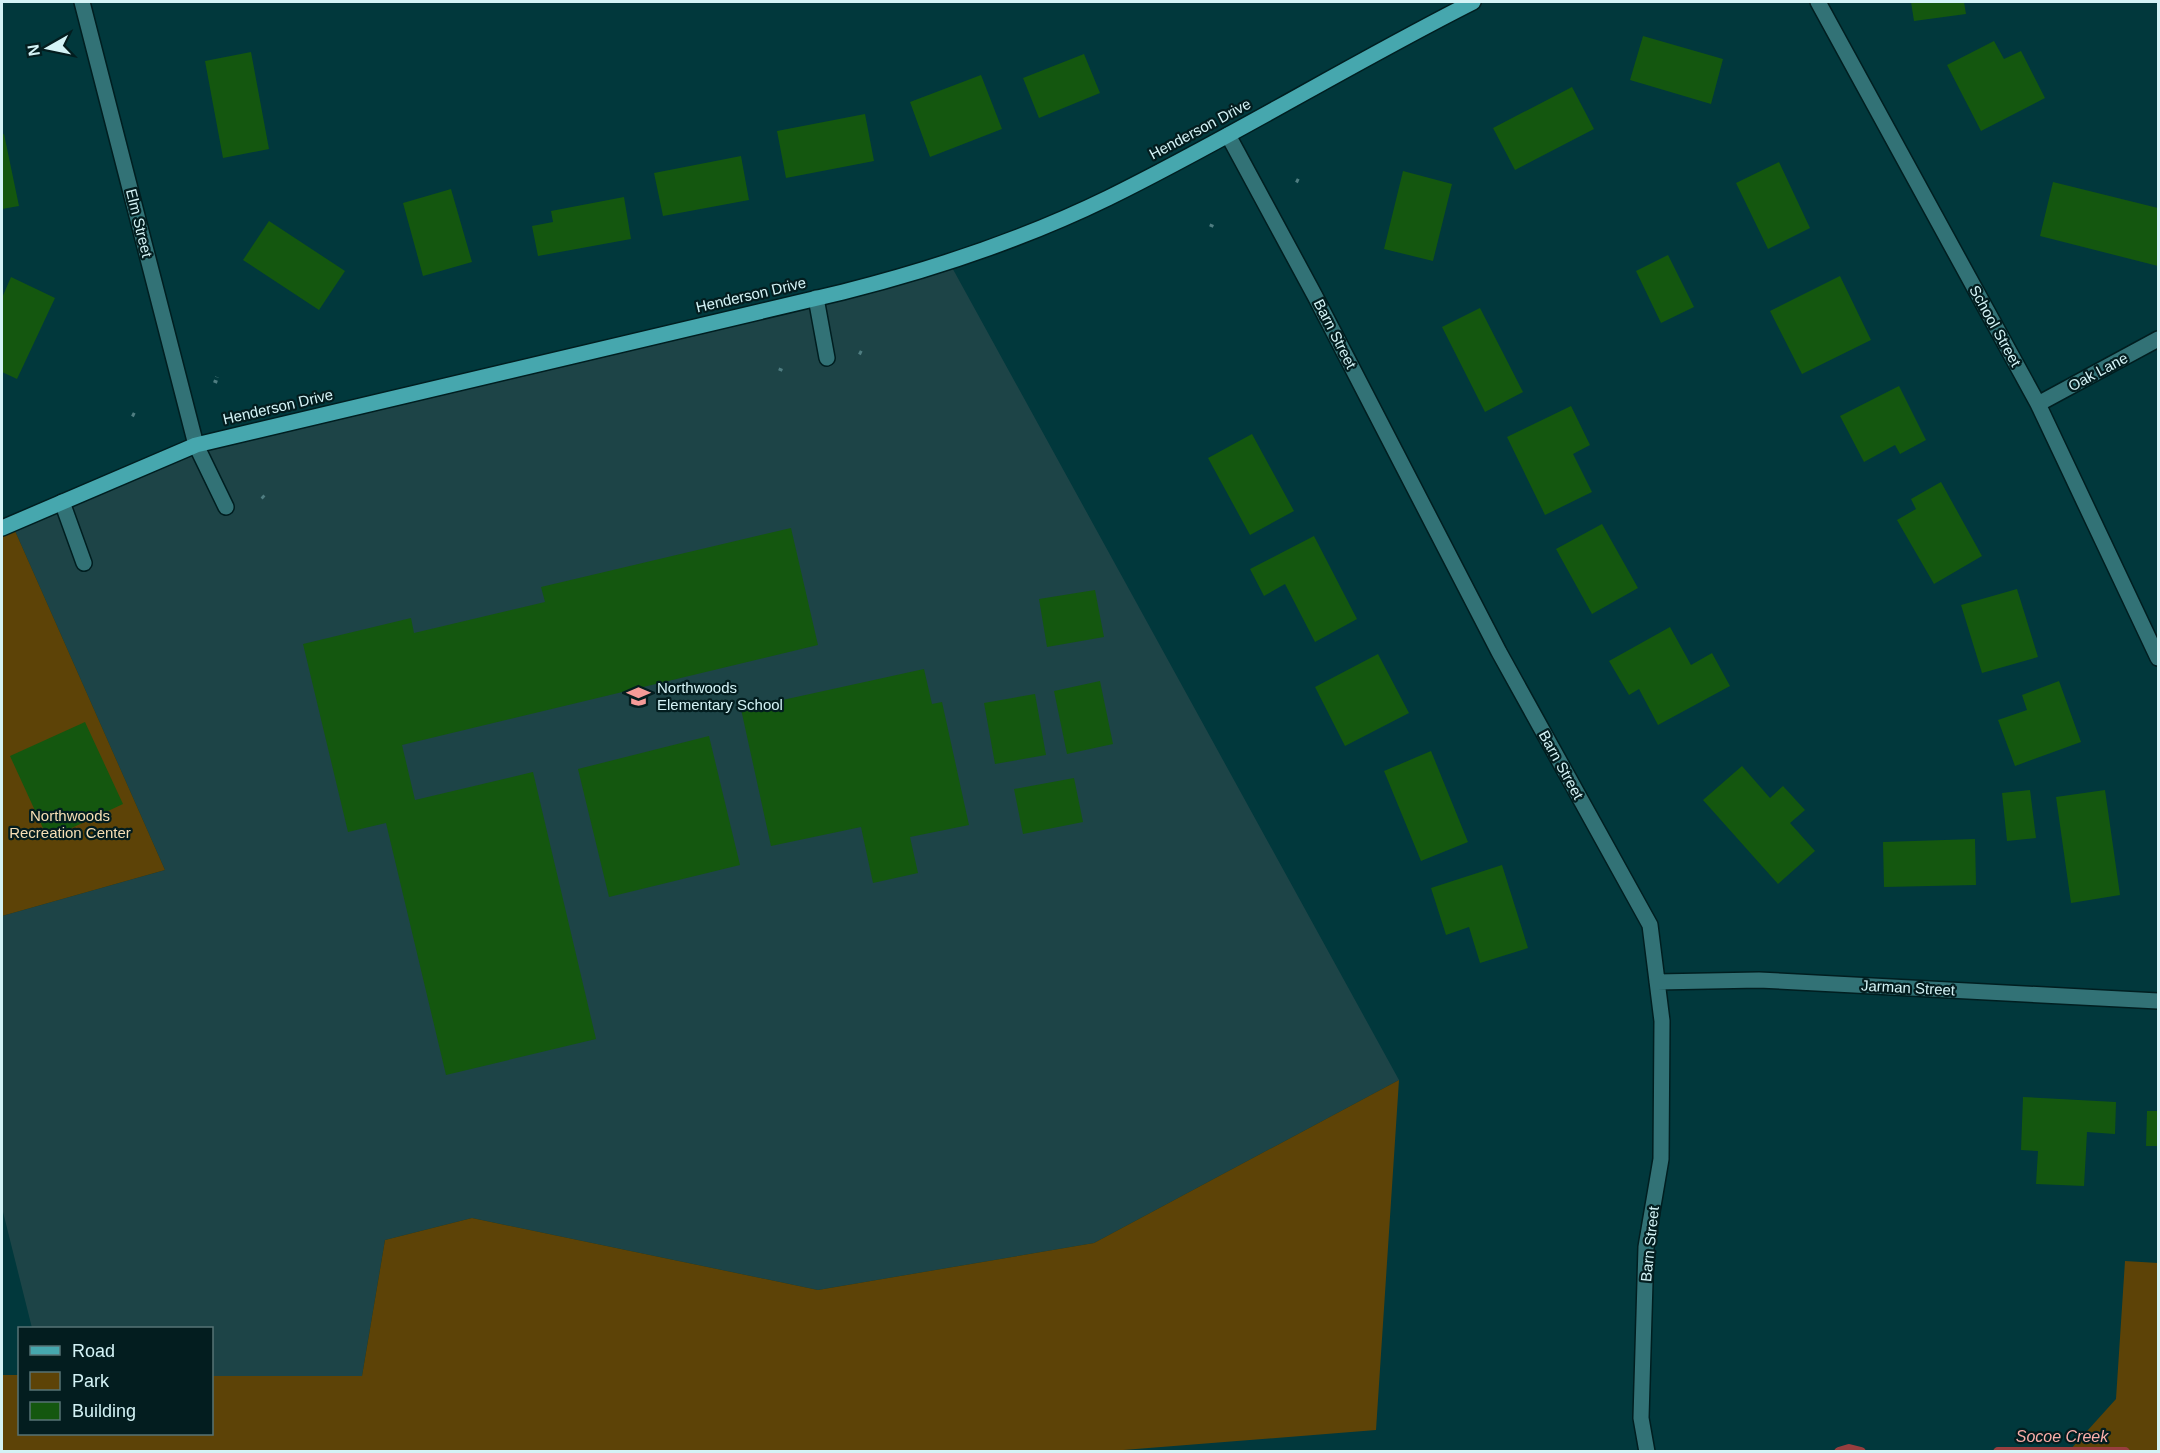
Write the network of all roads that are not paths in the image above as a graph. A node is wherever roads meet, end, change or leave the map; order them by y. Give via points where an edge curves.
1 (82, 2) edge
2 (1473, 2) edge
3 (1818, 2) edge
4 (1228, 135) junction
5 (816, 298) junction
6 (2158, 339) edge
7 (827, 358) dead end
8 (2038, 404) junction
9 (196, 445) junction
10 (62, 502) junction
11 (226, 507) dead end
12 (2, 528) edge
13 (84, 563) dead end
14 (2158, 658) edge
15 (1657, 982) junction
16 (2158, 1001) edge
17 (1647, 1452) edge

1 - 9 street, Elm Street
2 - 4 main road, Henderson Drive
3 - 8 street, School Street
4 - 5 main road, Henderson Drive via 1107,198 979,252 912,275
4 - 15 street, Barn Street via 1499,652 1650,926
5 - 7 street
5 - 9 main road, Henderson Drive
6 - 8 street, Oak Lane
8 - 14 street, School Street
9 - 10 main road, Henderson Drive
9 - 11 street, Elm Street
10 - 12 main road, Henderson Drive
10 - 13 street
15 - 16 street, Jarman Street via 1759,980
15 - 17 street, Barn Street via 1662,1022 1661,1159 1646,1247 1641,1418

